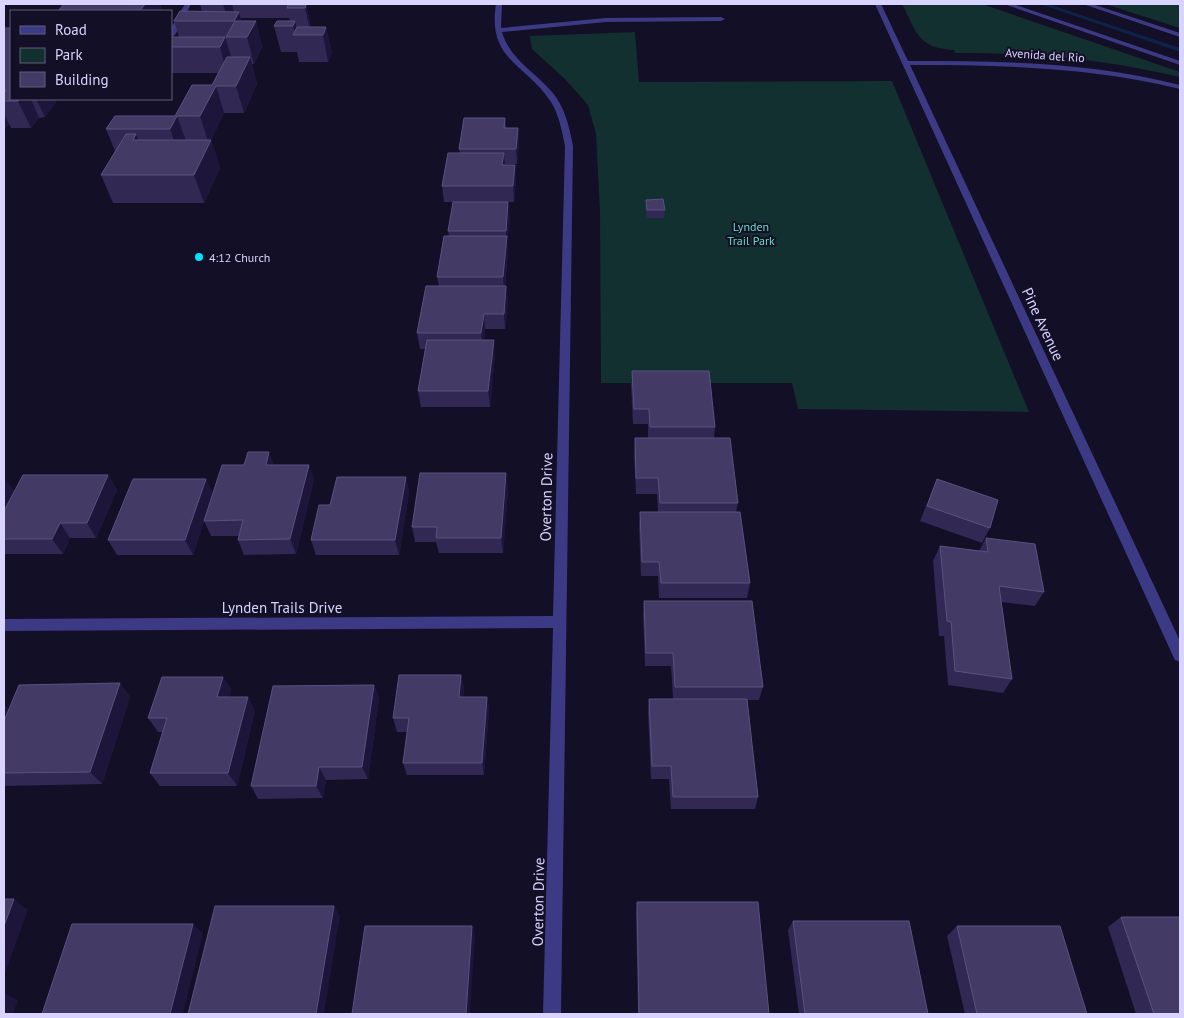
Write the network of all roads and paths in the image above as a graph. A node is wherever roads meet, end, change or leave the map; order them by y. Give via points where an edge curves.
1 (188, 4) edge
2 (499, 4) edge
3 (878, 4) edge
4 (1007, 4) edge
5 (1086, 4) edge
6 (721, 19) dead end
7 (498, 30) junction
8 (172, 32) edge
9 (1180, 35) edge
10 (906, 63) junction
11 (1180, 64) edge
12 (1180, 87) edge
13 (560, 622) junction
14 (4, 625) edge
15 (1180, 656) edge
16 (552, 1014) edge

1 - 8 street
2 - 7 street, Overton Drive
3 - 10 street, Pine Avenue
4 - 11 street
5 - 9 street
6 - 7 street via 606,20
7 - 13 street, Overton Drive via 509,54 554,101 565,122 569,146
10 - 12 street, Avenida del Rio via 1064,66 1118,73
10 - 15 street, Pine Avenue
13 - 14 street, Lynden Trails Drive
13 - 16 street, Overton Drive

